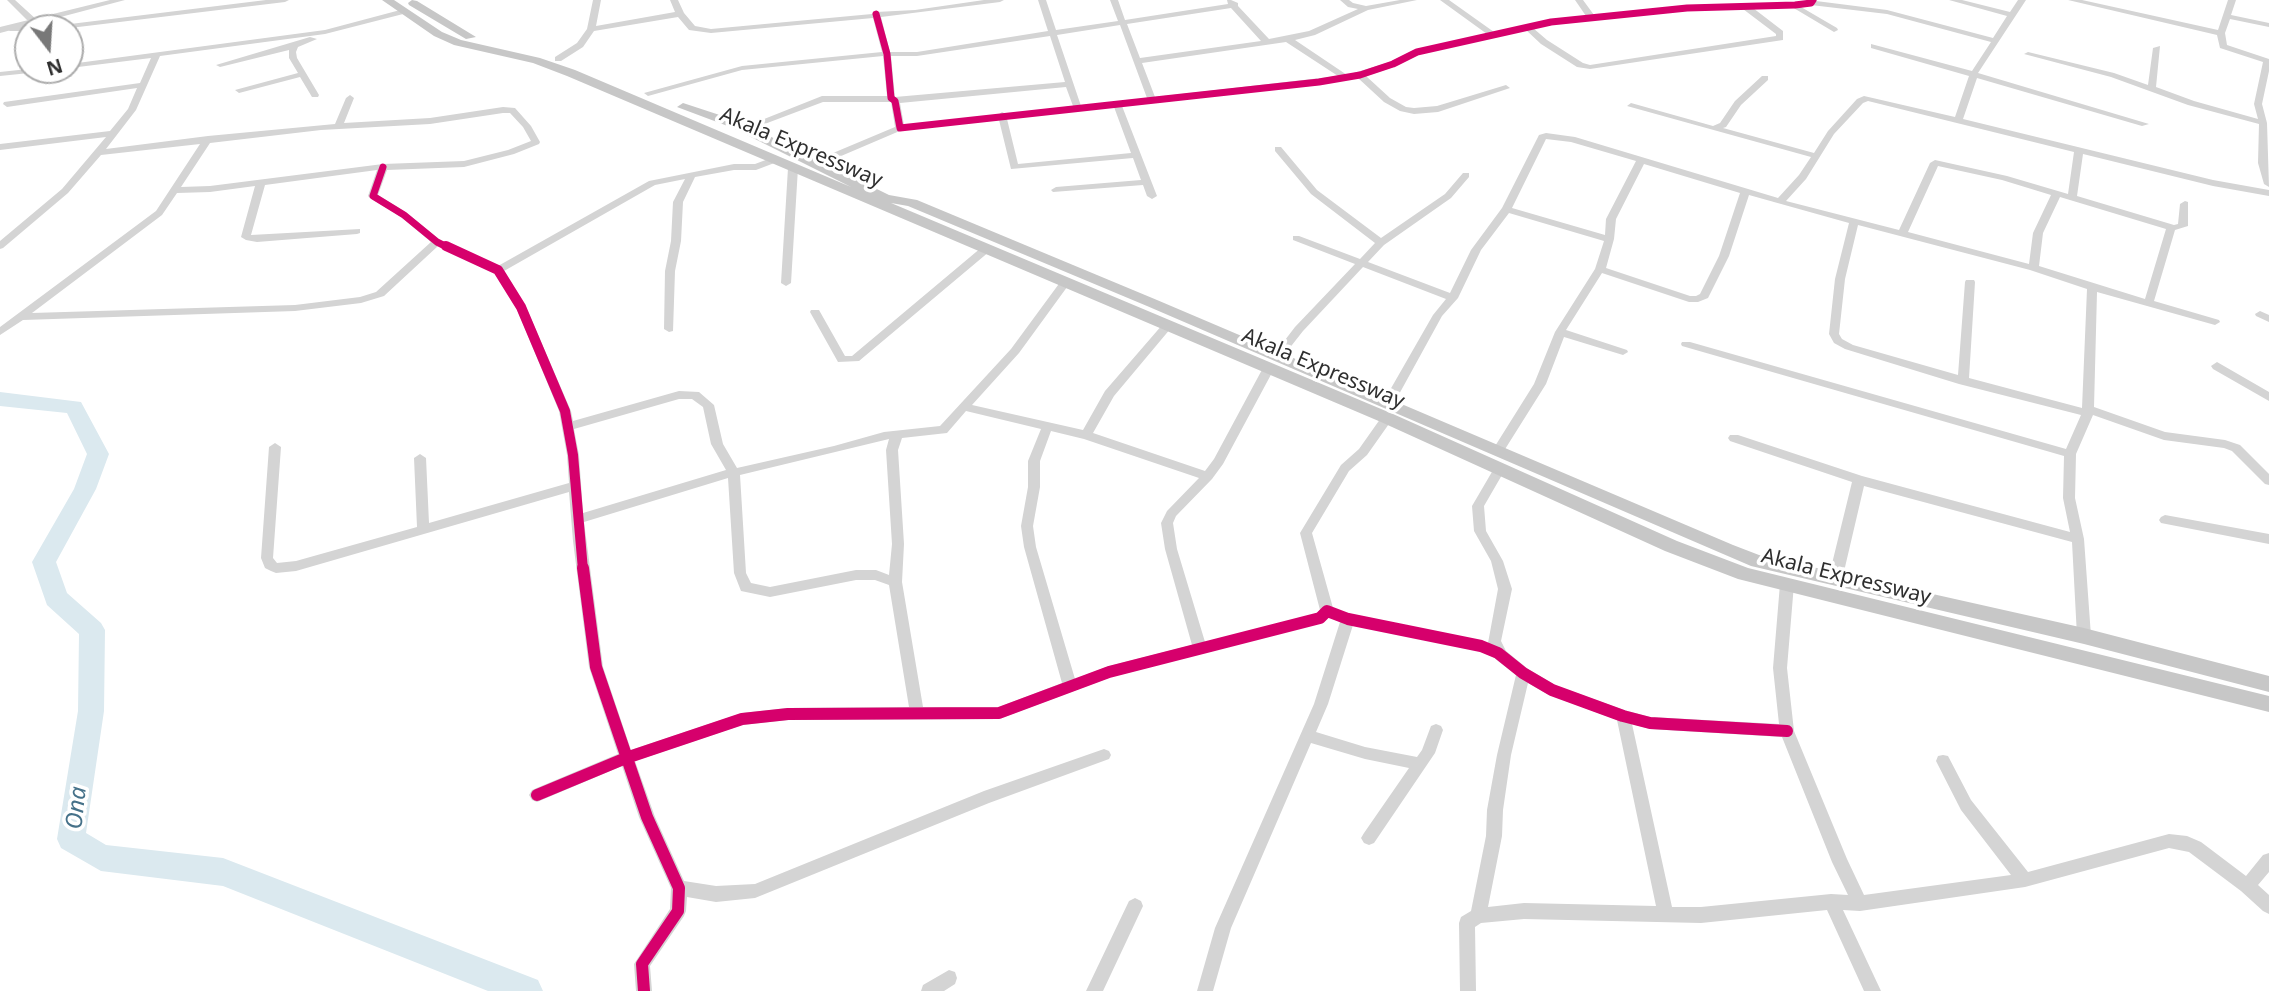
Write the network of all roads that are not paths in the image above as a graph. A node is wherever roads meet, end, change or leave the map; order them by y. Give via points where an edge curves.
1 (11, 0) edge
2 (121, 0) edge
3 (285, 0) edge
4 (387, 0) edge
5 (597, 0) edge
6 (674, 0) edge
7 (1000, 0) edge
8 (1042, 0) edge
9 (1114, 0) edge
10 (1343, 0) edge
11 (1413, 0) edge
12 (1444, 0) edge
13 (1580, 0) edge
14 (1953, 0) edge
15 (2022, 0) edge
16 (2072, 0) edge
17 (2232, 0) edge
18 (1812, 1) edge
19 (1231, 3) edge
20 (1740, 4) edge
21 (407, 5) edge
22 (1793, 5) junction
23 (1366, 8) junction
24 (22, 14) edge
25 (71, 14) edge
26 (680, 14) junction
27 (876, 14) junction
28 (2011, 15) junction
29 (2227, 16) junction
30 (1591, 17) junction
31 (1121, 22) junction
32 (84, 24) edge
33 (2269, 25) edge
34 (1527, 27) junction
35 (591, 29) junction
36 (1834, 30) dead end
37 (325, 32) junction
38 (2221, 33) junction
39 (1055, 34) junction
40 (1493, 36) junction
41 (1287, 39) junction
42 (1996, 41) junction
43 (1267, 42) junction
44 (294, 46) junction
45 (1874, 46) dead end
46 (2157, 48) dead end
47 (885, 52) junction
48 (157, 54) junction
49 (2028, 54) dead end
50 (558, 59) junction
51 (1137, 61) junction
52 (84, 64) edge
53 (220, 65) dead end
54 (302, 74) junction
55 (1974, 74) junction
56 (1360, 75) junction
57 (1345, 77) junction
58 (1765, 78) dead end
59 (1071, 84) junction
60 (144, 85) junction
61 (1506, 88) dead end
62 (2152, 88) junction
63 (239, 90) dead end
64 (648, 93) junction
65 (316, 95) dead end
66 (350, 98) dead end
67 (893, 99) junction
68 (1152, 100) junction
69 (7, 104) dead end
70 (1117, 105) junction
71 (1631, 106) dead end
72 (1077, 107) junction
73 (1002, 115) junction
74 (1959, 120) junction
75 (2263, 123) junction
76 (2145, 124) dead end
77 (338, 126) junction
78 (740, 127) junction
79 (901, 128) junction
80 (1721, 128) junction
81 (111, 134) junction
82 (208, 139) junction
83 (727, 140) junction
84 (771, 141) junction
85 (0, 147) edge
86 (1278, 149) dead end
87 (2078, 150) junction
88 (751, 151) junction
89 (98, 153) junction
90 (1137, 155) junction
91 (1816, 156) junction
92 (774, 160) junction
93 (1641, 160) junction
94 (817, 163) junction
95 (2266, 164) edge
96 (383, 167) junction
97 (793, 168) junction
98 (691, 176) junction
99 (1466, 176) dead end
100 (1147, 182) junction
101 (261, 183) junction
102 (2269, 184) edge
103 (175, 190) junction
104 (1056, 190) dead end
105 (1745, 192) junction
106 (2269, 192) edge
107 (2057, 193) junction
108 (1152, 196) dead end
109 (2072, 197) junction
110 (1780, 202) junction
111 (2185, 204) dead end
112 (1507, 209) junction
113 (1854, 221) junction
114 (2172, 229) junction
115 (356, 231) dead end
116 (1902, 235) junction
117 (1296, 238) dead end
118 (1609, 239) junction
119 (437, 242) junction
120 (1381, 243) junction
121 (0, 246) edge
122 (986, 249) junction
123 (1364, 263) junction
124 (2034, 268) junction
125 (1600, 269) junction
126 (498, 270) junction
127 (1970, 282) dead end
128 (786, 283) dead end
129 (1065, 283) junction
130 (2092, 287) junction
131 (1453, 298) junction
132 (2149, 302) junction
133 (815, 312) dead end
134 (22, 317) junction
135 (2215, 322) dead end
136 (1167, 326) junction
137 (669, 329) dead end
138 (0, 332) edge
139 (1560, 332) junction
140 (1686, 344) dead end
141 (1623, 352) dead end
142 (1273, 363) junction
143 (2217, 366) dead end
144 (1963, 381) junction
145 (2269, 397) edge
146 (964, 407) junction
147 (1388, 411) junction
148 (2088, 411) junction
149 (569, 426) junction
150 (1047, 427) junction
151 (897, 434) junction
152 (1086, 435) junction
153 (1734, 438) dead end
154 (275, 447) dead end
155 (2070, 454) junction
156 (420, 458) dead end
157 (1499, 459) junction
158 (734, 473) junction
159 (1208, 476) junction
160 (1859, 480) junction
161 (2269, 481) edge
162 (575, 486) junction
163 (577, 519) junction
164 (2165, 520) dead end
165 (423, 529) junction
166 (2078, 539) junction
167 (2269, 539) edge
168 (1835, 580) junction
169 (895, 582) junction
170 (1787, 584) junction
171 (1327, 611) junction
172 (1348, 619) junction
173 (2084, 636) junction
174 (1200, 648) junction
175 (1501, 656) junction
176 (1523, 673) junction
177 (2269, 684) edge
178 (1070, 686) junction
179 (2269, 704) edge
180 (917, 714) junction
181 (1623, 716) junction
182 (1436, 730) dead end
183 (1787, 731) junction
184 (1308, 736) junction
185 (1104, 755) dead end
186 (626, 758) junction
187 (1944, 761) dead end
188 (1421, 764) junction
189 (537, 795) dead end
190 (1369, 838) dead end
191 (2269, 860) edge
192 (2025, 880) junction
193 (2247, 886) junction
194 (679, 888) junction
195 (1831, 902) junction
196 (1860, 903) junction
197 (1135, 906) dead end
198 (2269, 906) edge
199 (1666, 915) junction
200 (1478, 916) junction
201 (949, 978) dead end
202 (645, 991) edge
203 (929, 991) edge
204 (1094, 991) edge
205 (1205, 991) edge
206 (1468, 991) edge
207 (1873, 991) edge

1 - 24 street
2 - 25 street
3 - 32 street
4 - 21 main road, Akala Expressway
5 - 35 street
6 - 26 street
7 - 27 street
8 - 39 street
9 - 31 street
10 - 23 street
11 - 23 street
12 - 40 street
13 - 30 street
14 - 28 street
15 - 28 street
16 - 38 street
17 - 29 street
18 - 22 street
18 - 42 street via 1877,10
19 - 31 street
19 - 43 street
20 - 22 street
20 - 30 street
20 - 34 street via 1780,33 1780,38 1590,67 1580,65
21 - 37 street
21 - 50 main road, Akala Expressway via 466,36
21 - 83 main road, Akala Expressway via 438,34 458,43 559,68
22 - 36 street
23 - 41 street via 1312,33
26 - 27 street via 692,28 711,31
26 - 35 street
27 - 47 street
28 - 42 street
29 - 33 street
29 - 38 street
30 - 34 street
31 - 39 street
31 - 51 street
34 - 40 street
35 - 50 street via 580,45
37 - 44 street
37 - 48 street
38 - 75 street via 2226,49 2267,61 2258,104
39 - 47 street via 917,54
39 - 59 street
40 - 56 street via 1417,52
41 - 43 street
41 - 57 street
42 - 55 street
43 - 51 street
44 - 53 street
44 - 54 street via 293,58
45 - 55 street
46 - 62 street
47 - 64 street via 742,68
47 - 67 street
48 - 52 street
48 - 60 street
49 - 62 street
50 - 64 main road, Akala Expressway
51 - 68 street
54 - 63 street
54 - 65 street
55 - 74 street
55 - 76 street
56 - 57 street
56 - 61 street via 1387,100 1414,111 1438,109
57 - 68 street
58 - 80 street via 1738,103
59 - 67 street
59 - 72 street
60 - 69 street
60 - 81 street via 132,110
62 - 75 street
64 - 78 main road, Akala Expressway
66 - 77 street
67 - 78 street via 822,99
67 - 79 street
68 - 70 street
70 - 72 street
70 - 90 street
71 - 80 street
72 - 73 street
73 - 79 street
73 - 90 street via 1014,167
74 - 87 street
74 - 91 street via 1867,97 1831,133
75 - 95 street
77 - 82 street
77 - 96 street via 512,110 536,142 464,164
78 - 83 main road
78 - 84 main road, Akala Expressway
79 - 94 street
80 - 91 street
81 - 85 street
81 - 89 street
82 - 89 street
82 - 103 street
83 - 88 main road, Akala Expressway
84 - 88 main road
84 - 94 main road, Akala Expressway
86 - 120 street via 1314,192
87 - 106 street
87 - 109 street
88 - 92 main road, Akala Expressway
89 - 121 street via 65,191
90 - 100 street
91 - 110 street
92 - 97 main road, Akala Expressway
92 - 98 street via 767,165
93 - 105 street
93 - 112 street via 1572,139 1542,137
93 - 118 street via 1615,209
94 - 142 main road, Akala Expressway via 885,198 912,203
95 - 102 street
96 - 101 street
96 - 119 street via 373,196
97 - 122 main road, Akala Expressway
97 - 128 street
98 - 126 street via 652,183
98 - 137 street via 678,202
99 - 120 street via 1448,196
100 - 104 street
100 - 108 street
101 - 103 street
101 - 115 street via 246,237
103 - 134 street via 159,213
105 - 110 street
105 - 125 street via 1724,256 1704,296 1689,299
107 - 109 street
107 - 116 street via 1937,162
107 - 124 street via 2038,233
109 - 114 street
110 - 113 street
111 - 114 street via 2183,226
112 - 118 street
112 - 131 street via 1476,250
113 - 116 street
113 - 144 street via 1840,279 1834,334 1838,341
114 - 132 street
116 - 124 street
117 - 123 street
118 - 125 street
119 - 126 street
119 - 134 street via 380,294 361,300 295,308
120 - 123 street
122 - 129 main road, Akala Expressway
122 - 133 street via 855,359 842,359
123 - 131 street
123 - 142 street via 1349,274
124 - 130 street
125 - 139 street
126 - 149 street via 526,317
127 - 144 street
129 - 136 main road, Akala Expressway
129 - 146 street via 1015,351
130 - 132 street
130 - 148 street
131 - 147 street via 1438,315
132 - 135 street
134 - 138 street
136 - 142 main road, Akala Expressway
136 - 152 street via 1109,394
139 - 141 street
139 - 157 street via 1540,384
140 - 155 street
142 - 147 main road, Akala Expressway
142 - 159 street
143 - 145 street
144 - 148 street
146 - 150 street
146 - 151 street via 943,430
147 - 157 main road, Akala Expressway
147 - 171 street via 1367,446 1345,468 1306,533
148 - 155 street
148 - 161 street via 2164,436 2236,448
149 - 158 street via 679,395 695,395 708,405 717,444
149 - 162 street
150 - 152 street
150 - 178 street via 1034,461 1027,526
151 - 158 street
151 - 169 street via 892,450 898,544
152 - 159 street
153 - 160 street
154 - 165 street via 270,565 285,569
155 - 166 street via 2069,498
156 - 165 street
157 - 168 main road, Akala Expressway via 1757,561
157 - 170 main road, Akala Expressway via 1671,546 1745,574
157 - 175 street via 1478,506 1478,521 1505,589 1494,641
158 - 163 street
158 - 169 street via 740,573 747,587 770,593 856,575 876,575
159 - 174 street via 1171,514 1167,531
160 - 166 street
160 - 168 street
162 - 163 street
162 - 165 street
163 - 186 street via 596,667
164 - 167 street
166 - 173 street
168 - 173 main road, Akala Expressway
169 - 180 street
170 - 179 main road, Akala Expressway
170 - 183 street via 1780,668
171 - 172 street
171 - 174 street via 1320,618
172 - 175 street via 1481,646
172 - 184 street
173 - 177 main road, Akala Expressway
174 - 178 street
175 - 176 street
176 - 181 street via 1580,702
176 - 200 street via 1506,743
178 - 180 street via 999,713
180 - 186 street via 760,715
181 - 183 street via 1650,723
181 - 199 street
182 - 188 street
183 - 196 street
184 - 188 street
184 - 205 street via 1223,929
185 - 194 street via 984,798 755,891 716,894
186 - 189 street
186 - 194 street
187 - 192 street via 1966,805
188 - 190 street
191 - 193 street
192 - 193 street via 2169,841 2195,847
192 - 196 street
193 - 198 street
194 - 202 street via 678,911 642,964
195 - 196 street
195 - 199 street
195 - 207 street
197 - 204 street
199 - 200 street via 1524,911
200 - 206 street via 1467,923
201 - 203 street

